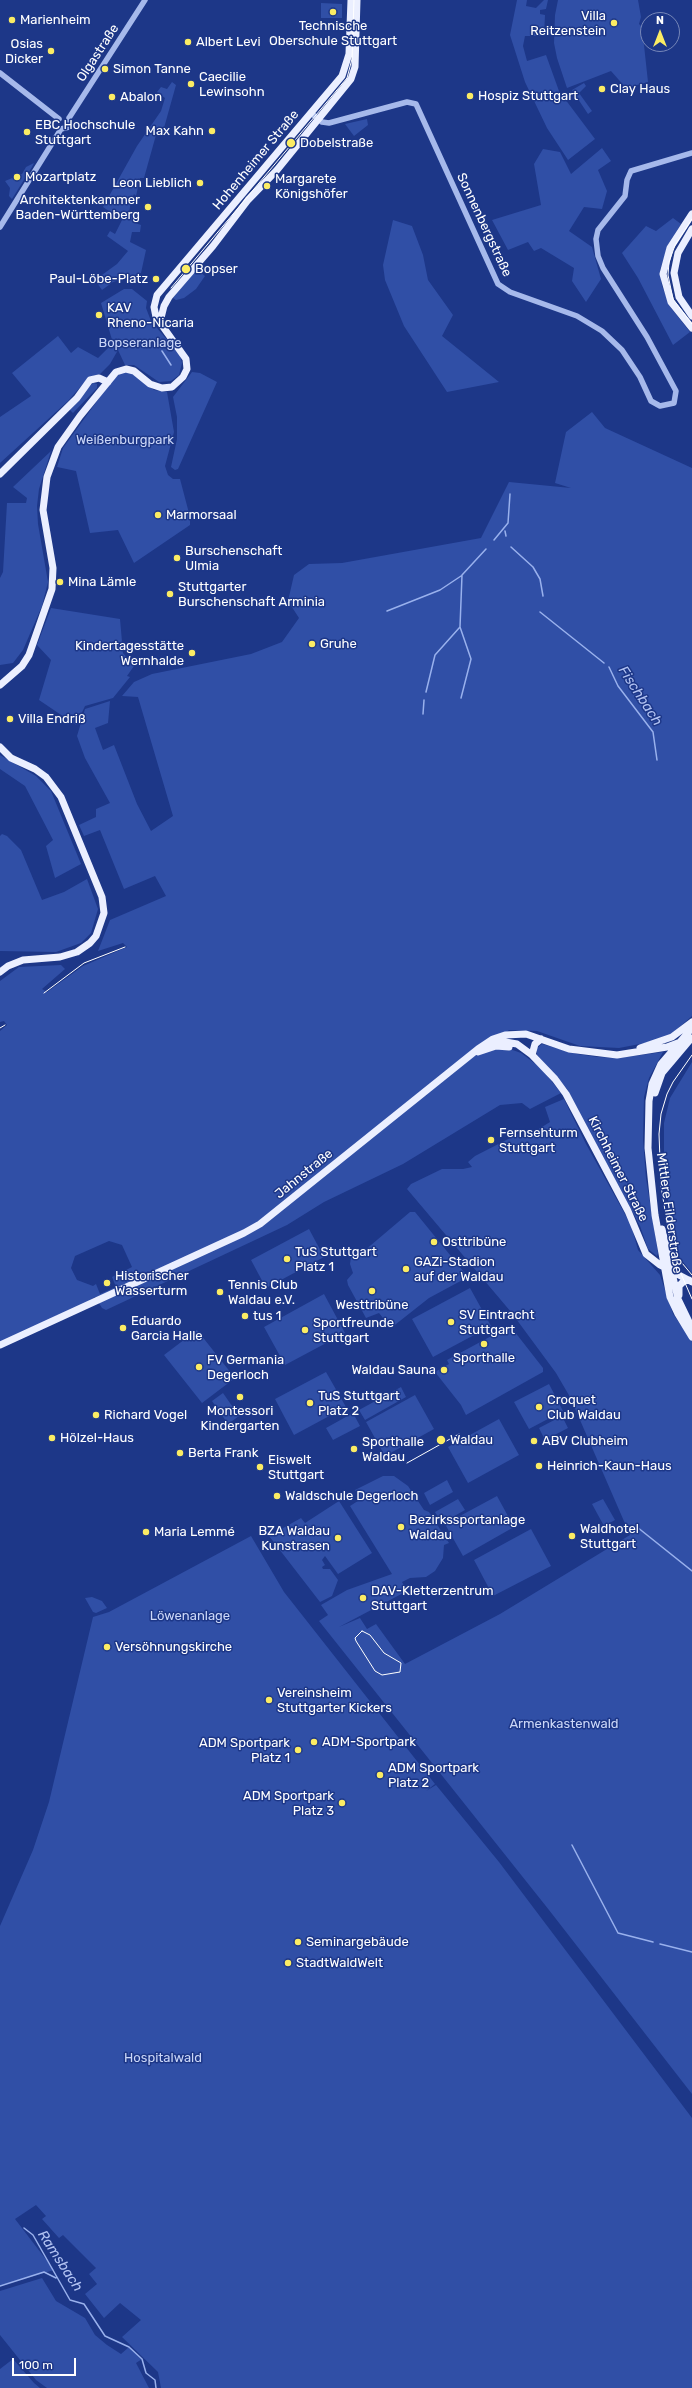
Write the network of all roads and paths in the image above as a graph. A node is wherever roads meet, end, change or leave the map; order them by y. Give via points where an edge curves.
1 (145, 0) edge
2 (351, 0) edge
3 (357, 0) edge
4 (0, 73) edge
5 (311, 113) junction
6 (68, 118) junction
7 (59, 119) junction
8 (319, 120) junction
9 (61, 129) junction
10 (692, 153) edge
11 (692, 214) edge
12 (0, 227) edge
13 (692, 229) edge
14 (692, 316) edge
15 (160, 322) junction
16 (692, 328) edge
17 (108, 382) junction
18 (0, 474) edge
19 (32, 644) junction
20 (0, 679) edge
21 (0, 685) edge
22 (0, 741) edge
23 (0, 747) edge
24 (74, 826) junction
25 (0, 972) edge
26 (692, 1022) edge
27 (692, 1028) edge
28 (692, 1038) edge
29 (541, 1039) junction
30 (493, 1040) junction
31 (678, 1044) junction
32 (521, 1048) junction
33 (652, 1050) junction
34 (474, 1053) junction
35 (610, 1054) junction
36 (532, 1055) junction
37 (661, 1064) junction
38 (668, 1269) junction
39 (691, 1281) edge
40 (678, 1299) junction
41 (683, 1324) junction
42 (692, 1329) edge
43 (692, 1337) edge
44 (0, 1345) edge

1 - 6 street, Olgastraße
2 - 5 main road, Hohenheimer Straße via 347,66 342,76
3 - 8 main road, Hohenheimer Straße via 353,73
4 - 7 street
5 - 8 street
5 - 15 main road, Hohenheimer Straße via 160,290 154,310
6 - 7 street via 64,116
6 - 9 street via 71,123 69,127
7 - 9 street via 58,126
8 - 10 street, Sonnenbergstraße via 324,123 332,122 413,102 498,284 510,292 591,323 622,350 640,377 651,401 663,407 674,403 676,391 647,337 603,268 596,248 598,230 624,196 628,175 634,170
8 - 15 main road, Hohenheimer Straße via 248,200 169,298
9 - 12 street
11 - 16 main road via 670,248 664,274 671,302
13 - 14 main road via 678,252 674,273 679,297
15 - 17 main road, Hohenheimer Straße via 186,359 187,369 182,379 172,387 162,388 153,386 138,373 126,369 116,372
17 - 18 main road via 99,378 90,380 77,398
17 - 19 main road, Hohenheimer Straße via 63,438 48,477 44,496 44,519 54,578 50,598
19 - 20 main road via 21,661
19 - 21 main road via 22,666
22 - 24 main road via 13,754 37,765 56,783 64,794
23 - 24 main road via 11,758 35,769 46,778 61,797
24 - 25 main road via 103,901 101,928 90,944 77,952 60,957 23,960
26 - 35 main road, Jahnstraße via 665,1041
27 - 31 main road, Mittlere Filderstraße
28 - 31 main road, Jahnstraße
28 - 38 main road, Mittlere Filderstraße via 662,1073 653,1101 656,1193
29 - 30 main road, Jahnstraße via 517,1034
29 - 35 main road, Jahnstraße via 579,1051
29 - 36 main road via 535,1044
30 - 32 main road, Kirchheimer Straße via 512,1043
30 - 34 main road, Jahnstraße
31 - 33 main road, Jahnstraße
31 - 37 main road, Mittlere Filderstraße
32 - 34 main road, Kirchheimer Straße via 496,1046
32 - 36 main road, Kirchheimer Straße
33 - 35 main road, Jahnstraße
33 - 37 main road via 660,1058
34 - 44 main road, Jahnstraße via 260,1224
36 - 38 main road, Kirchheimer Straße via 566,1094 628,1211 643,1250 652,1260
37 - 38 main road, Mittlere Filderstraße via 652,1084 649,1101 648,1148 655,1215
38 - 39 main road, Kirchheimer Straße
38 - 40 main road, Mittlere Filderstraße
38 - 41 main road, Mittlere Filderstraße via 670,1296
39 - 40 main road via 679,1286
40 - 42 main road, Mittlere Filderstraße
41 - 42 main road
41 - 43 main road, Mittlere Filderstraße

